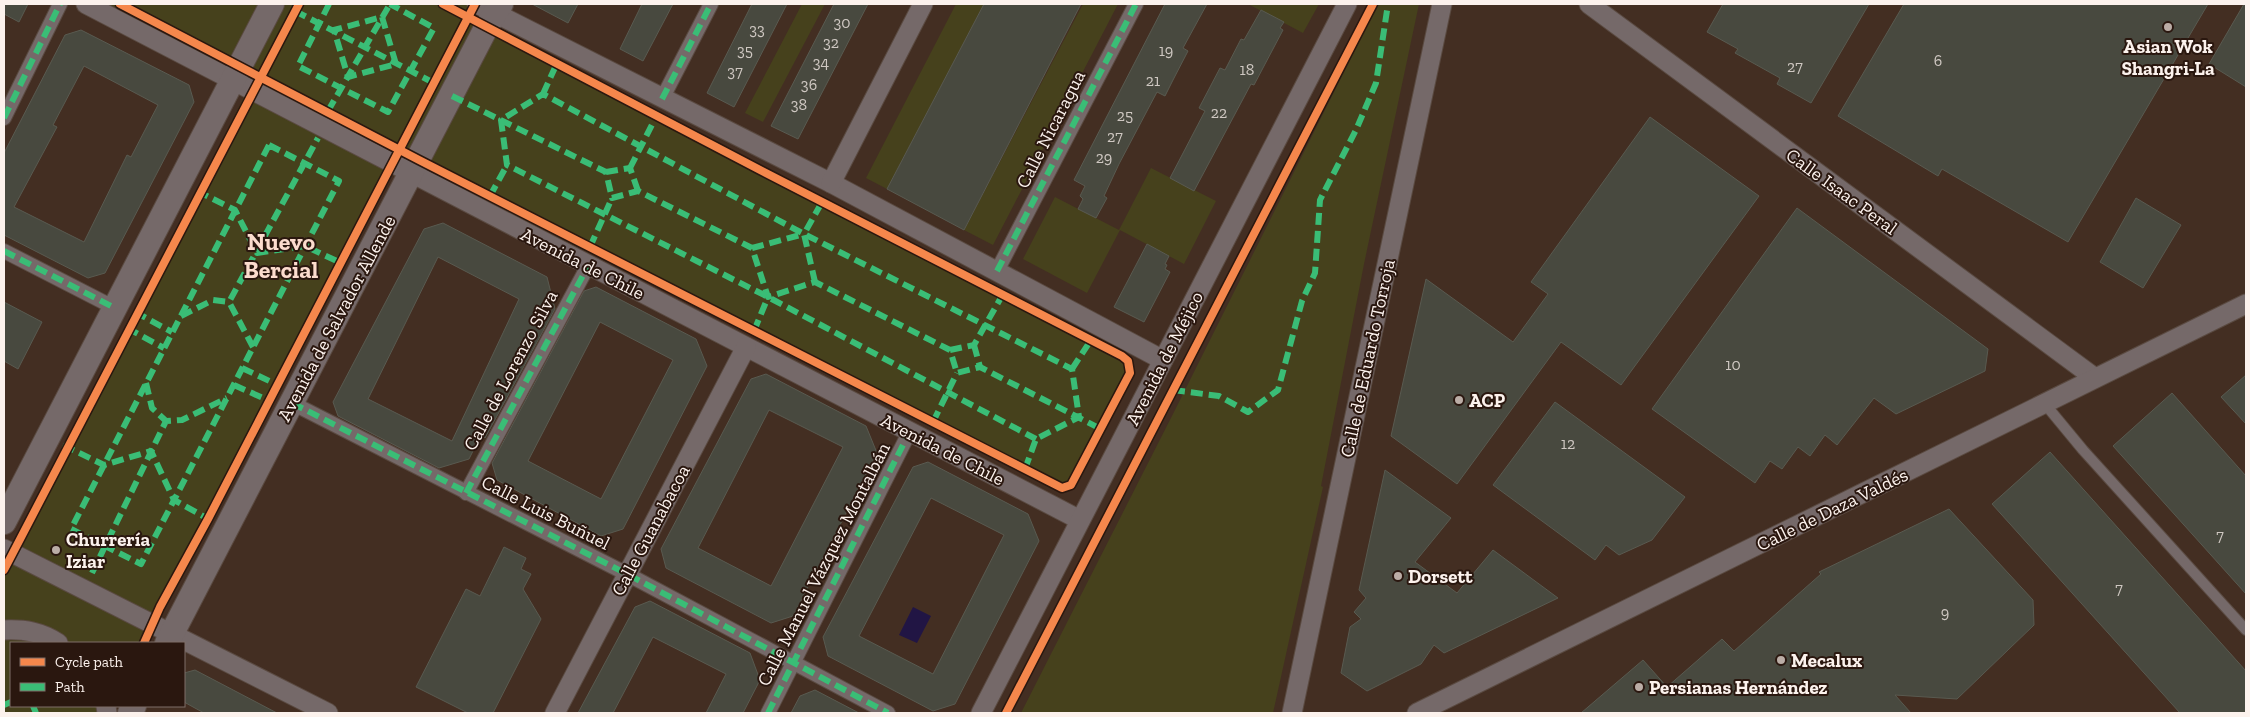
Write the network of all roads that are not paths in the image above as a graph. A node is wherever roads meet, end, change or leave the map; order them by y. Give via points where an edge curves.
1 (60, 4) edge
2 (86, 4) edge
3 (272, 4) edge
4 (711, 4) edge
5 (923, 4) edge
6 (1136, 4) edge
7 (1347, 4) edge
8 (1442, 4) edge
9 (1588, 4) edge
10 (491, 7) edge
11 (233, 80) junction
12 (662, 99) junction
13 (4, 118) edge
14 (412, 174) junction
15 (831, 183) junction
16 (4, 251) edge
17 (588, 266) junction
18 (997, 272) junction
19 (2246, 304) edge
20 (115, 308) junction
21 (746, 346) junction
22 (1163, 360) junction
23 (2096, 378) junction
24 (292, 403) junction
25 (2045, 404) junction
26 (910, 432) junction
27 (466, 493) junction
28 (1080, 520) junction
29 (4, 522) edge
30 (4, 549) edge
31 (627, 574) junction
32 (4, 630) edge
33 (2246, 630) edge
34 (169, 638) edge
35 (56, 642) edge
36 (185, 646) edge
37 (794, 664) junction
38 (328, 713) edge
39 (556, 713) edge
40 (768, 713) edge
41 (888, 713) edge
42 (981, 713) edge
43 (1292, 713) edge
44 (1417, 713) edge

1 - 13 street
2 - 11 street, Avenida de Chile
3 - 11 street
4 - 12 street
5 - 15 street
6 - 18 street, Calle Nicaragua
7 - 22 street, Avenida de Méjico
8 - 43 street, Calle de Eduardo Torroja
9 - 23 street, Calle Isaac Peral
10 - 12 street
10 - 14 street, Avenida de Salvador Allende
11 - 14 street, Avenida de Chile
11 - 20 street
12 - 15 street
14 - 17 street, Avenida de Chile
14 - 24 street, Avenida de Salvador Allende
15 - 18 street
16 - 20 street
17 - 21 street, Avenida de Chile
17 - 27 street, Calle de Lorenzo Silva
18 - 22 street
19 - 23 street, Calle de Daza Valdés
20 - 29 street
21 - 26 street, Avenida de Chile
21 - 31 street, Calle Guanabacoa
22 - 28 street, Avenida de Méjico
23 - 25 street, Calle de Daza Valdés
24 - 27 street, Calle Luis Buñuel
24 - 34 street, Avenida de Salvador Allende
25 - 33 lane
25 - 44 street, Calle de Daza Valdés
26 - 28 street, Avenida de Chile
26 - 37 street, Calle Manuel Vázquez Montalbán
27 - 31 street, Calle Luis Buñuel
28 - 42 street, Avenida de Méjico
30 - 34 street
31 - 37 street, Calle Luis Buñuel
31 - 39 street, Calle Guanabacoa
32 - 35 street via 24,629 46,635
36 - 38 street
37 - 40 street, Calle Manuel Vázquez Montalbán
37 - 41 street, Calle Luis Buñuel

